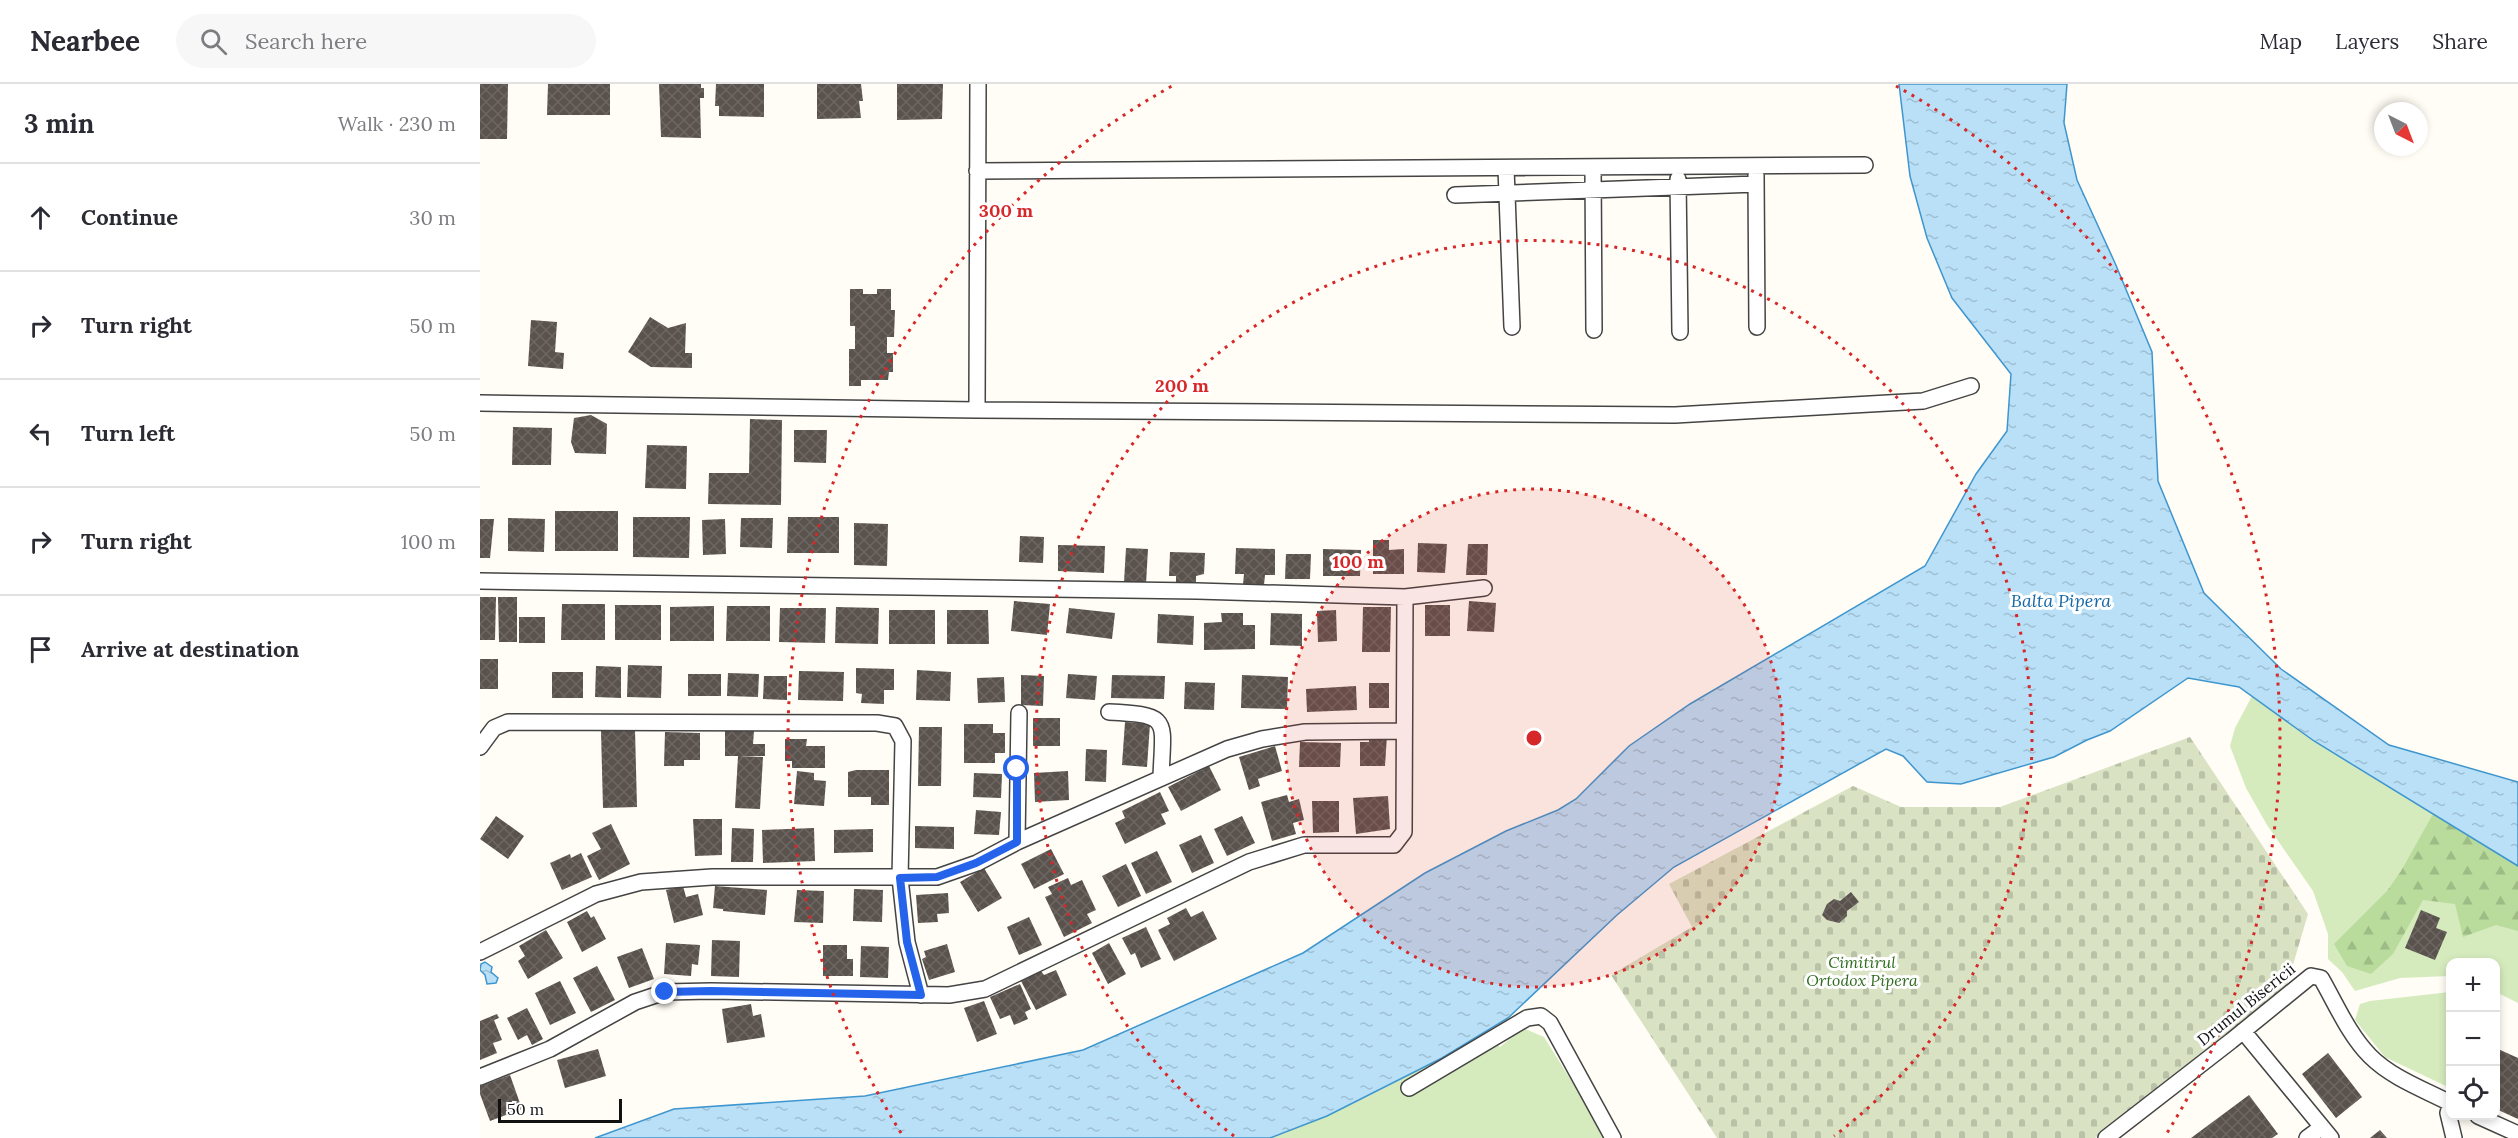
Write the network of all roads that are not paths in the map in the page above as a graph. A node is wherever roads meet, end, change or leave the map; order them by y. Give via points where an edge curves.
1 (978, 84) edge
2 (1865, 165) dead end
3 (1756, 166) junction
4 (1593, 167) junction
5 (1678, 167) junction
6 (1506, 168) junction
7 (977, 171) junction
8 (1756, 184) junction
9 (1678, 186) junction
10 (1593, 190) junction
11 (1507, 193) junction
12 (1455, 195) dead end
13 (1512, 327) dead end
14 (1757, 327) dead end
15 (1594, 330) dead end
16 (1680, 332) dead end
17 (1971, 386) dead end
18 (480, 403) edge
19 (978, 410) junction
20 (480, 581) edge
21 (1484, 588) dead end
22 (1405, 597) junction
23 (1109, 712) dead end
24 (1019, 713) dead end
25 (1403, 731) junction
26 (480, 747) edge
27 (1161, 777) junction
28 (1017, 842) junction
29 (900, 878) junction
30 (480, 952) edge
31 (921, 995) junction
32 (2243, 1031) junction
33 (480, 1077) edge
34 (1409, 1088) dead end
35 (2446, 1101) edge
36 (2450, 1120) edge
37 (2487, 1120) edge
38 (2326, 1132) edge
39 (2518, 1134) edge
40 (1613, 1138) edge
41 (2106, 1138) edge
42 (2307, 1138) edge
43 (2454, 1138) edge

1 - 7 street
2 - 3 street
3 - 5 street
3 - 8 street
4 - 5 street
4 - 6 street
4 - 10 street
5 - 9 street
6 - 7 street
6 - 11 street
7 - 19 street
8 - 9 street
8 - 14 street
9 - 10 street
9 - 16 street
10 - 11 street
10 - 15 street
11 - 12 street
11 - 13 street
17 - 19 street via 1923,401 1674,415
18 - 19 street
20 - 22 street
21 - 22 street
22 - 25 street
23 - 27 street via 1145,714 1157,719 1162,728
24 - 28 street
25 - 27 street via 1305,732 1262,739
25 - 31 street via 1404,832 1394,846 1304,845 1277,852 985,989
26 - 29 street via 494,728 508,722 895,726 903,741
27 - 28 street
28 - 29 street via 937,877
29 - 30 street via 712,877 641,882 596,894
29 - 31 street via 907,942
31 - 33 street via 665,992 635,1002 550,1049
32 - 35 street, Drumul Bisericii via 2316,975 2371,1057 2396,1076
32 - 38 street
32 - 41 street, Drumul Bisericii
34 - 40 street via 1527,1018 1540,1016 1550,1023
36 - 43 street, Drumul Bisericii
37 - 39 street
38 - 42 street

